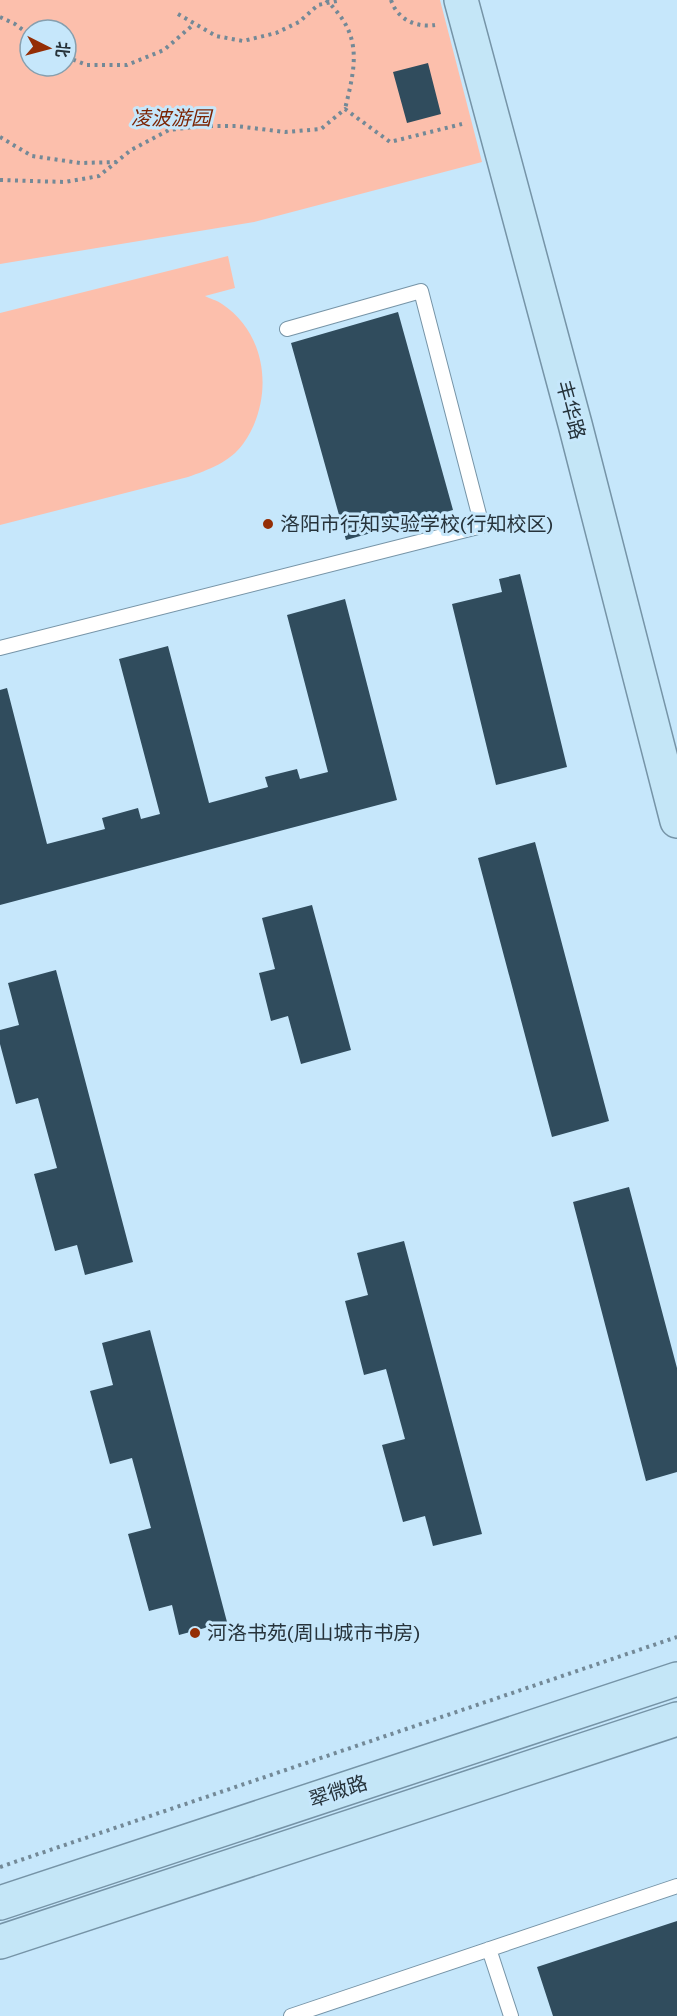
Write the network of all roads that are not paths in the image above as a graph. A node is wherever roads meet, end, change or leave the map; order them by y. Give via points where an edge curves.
1 (461, 0) edge
2 (484, 0) edge
3 (287, 329) dead end
4 (0, 648) edge
5 (677, 746) edge
6 (677, 821) edge
7 (677, 1679) edge
8 (677, 1719) edge
9 (677, 1886) edge
10 (0, 1903) edge
11 (0, 1942) edge
12 (489, 1949) junction
13 (291, 2016) edge
14 (512, 2016) edge

1 - 6 street, 丰华路
2 - 5 street, 丰华路
3 - 4 lane via 421,291 482,526
7 - 10 street, 翠微路
8 - 11 street, 翠微路
9 - 12 lane
12 - 13 lane
12 - 14 lane

